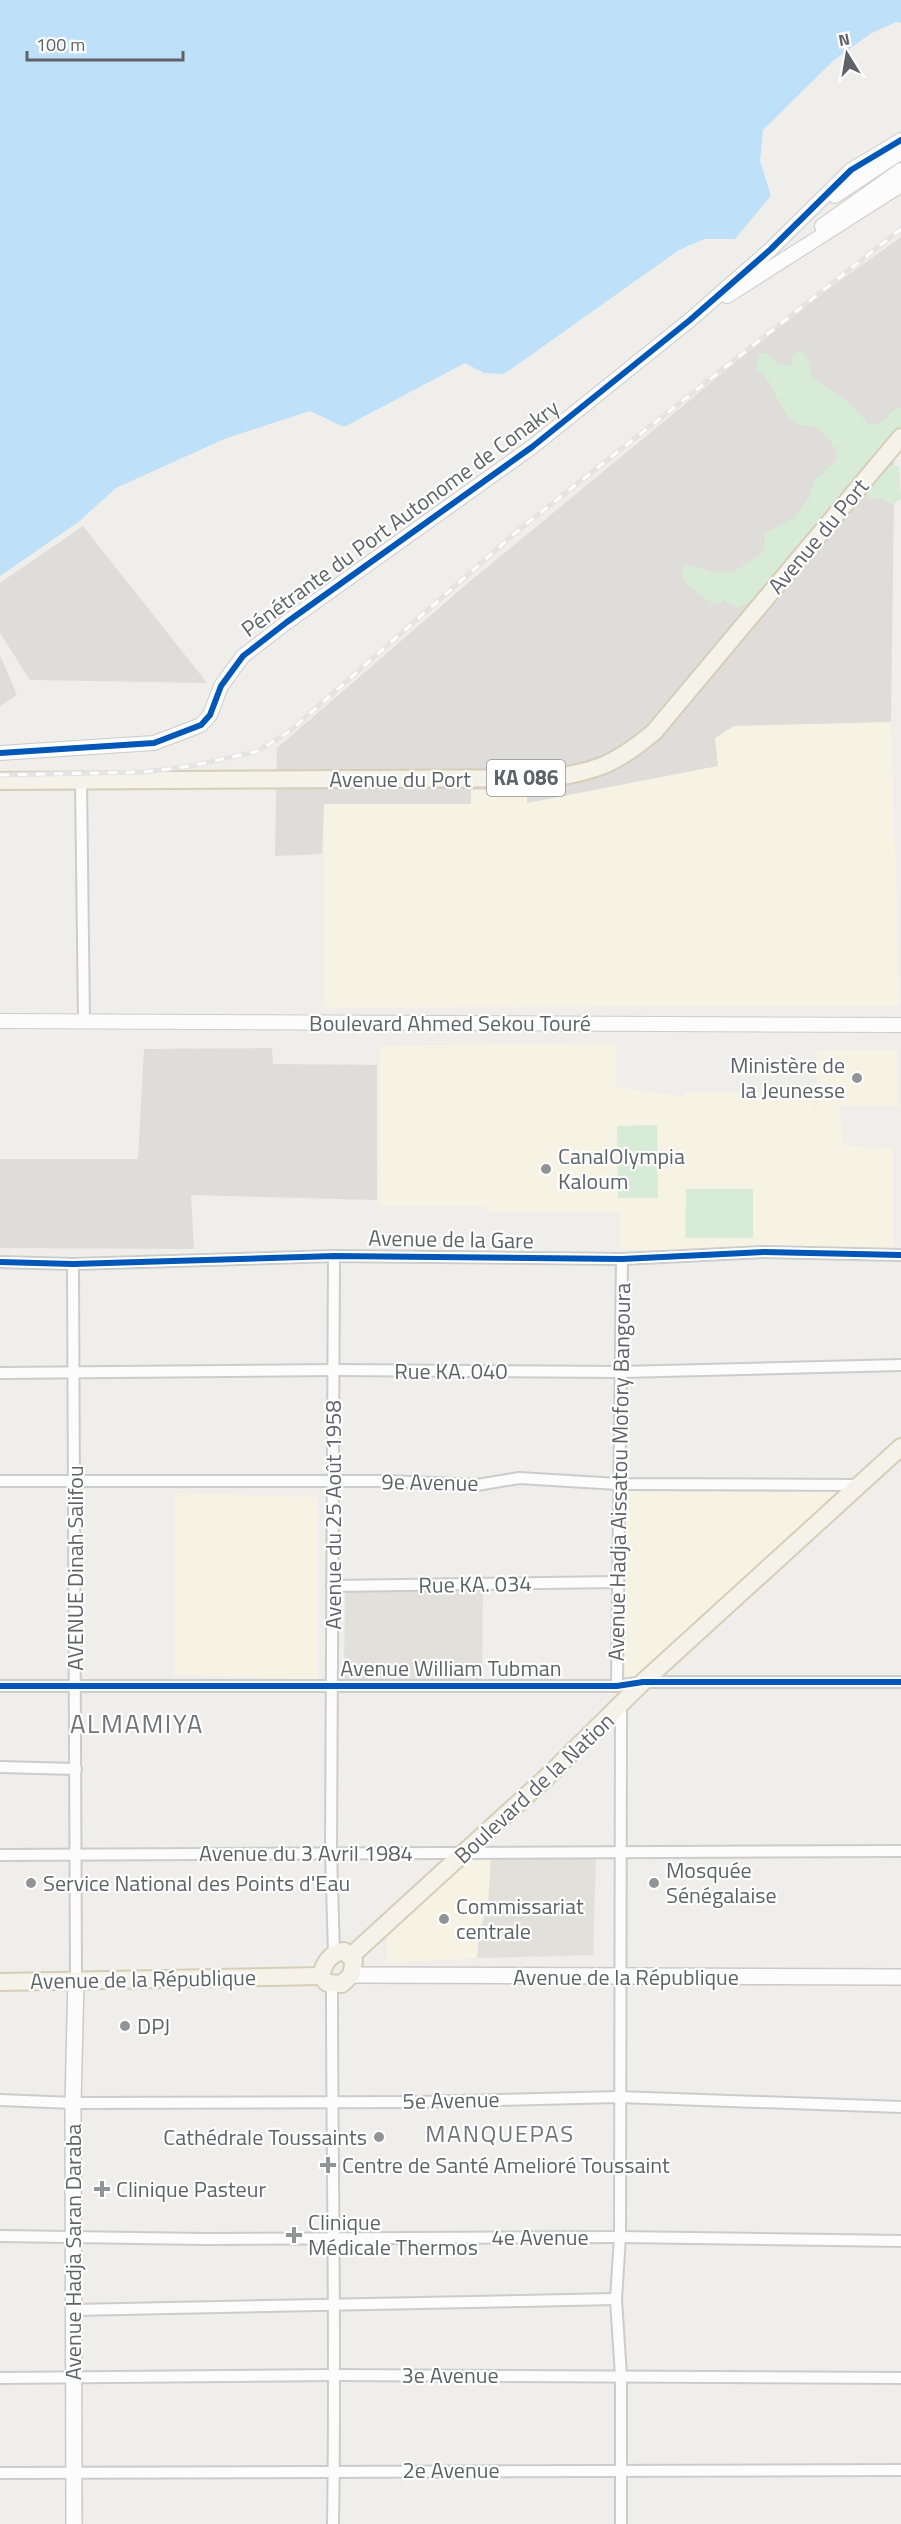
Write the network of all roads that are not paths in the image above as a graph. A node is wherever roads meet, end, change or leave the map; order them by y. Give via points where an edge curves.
1 (901, 140) edge
2 (901, 152) edge
3 (901, 170) edge
4 (901, 185) edge
5 (771, 249) junction
6 (744, 286) junction
7 (690, 320) junction
8 (901, 436) edge
9 (0, 753) edge
10 (0, 781) edge
11 (81, 781) junction
12 (0, 1021) edge
13 (84, 1021) junction
14 (901, 1025) edge
15 (901, 1255) edge
16 (334, 1256) junction
17 (622, 1259) junction
18 (0, 1262) edge
19 (73, 1264) junction
20 (901, 1365) edge
21 (334, 1370) junction
22 (74, 1372) junction
23 (622, 1372) junction
24 (0, 1373) edge
25 (901, 1448) edge
26 (75, 1480) junction
27 (0, 1481) edge
28 (332, 1483) junction
29 (618, 1484) junction
30 (860, 1485) junction
31 (617, 1582) junction
32 (332, 1586) junction
33 (643, 1682) junction
34 (901, 1683) edge
35 (0, 1686) edge
36 (75, 1686) junction
37 (332, 1686) junction
38 (617, 1686) junction
39 (621, 1706) junction
40 (0, 1767) edge
41 (76, 1769) junction
42 (901, 1851) edge
43 (332, 1852) junction
44 (466, 1852) junction
45 (619, 1853) junction
46 (0, 1855) edge
47 (76, 1856) junction
48 (342, 1955) junction
49 (351, 1975) junction
50 (619, 1977) junction
51 (901, 1977) edge
52 (76, 1980) junction
53 (327, 1981) junction
54 (0, 1982) edge
55 (619, 2097) junction
56 (0, 2100) edge
57 (332, 2101) junction
58 (73, 2103) junction
59 (901, 2107) edge
60 (73, 2235) junction
61 (0, 2236) edge
62 (620, 2237) junction
63 (332, 2239) junction
64 (901, 2241) edge
65 (616, 2300) junction
66 (335, 2306) junction
67 (73, 2310) junction
68 (335, 2374) junction
69 (621, 2376) junction
70 (0, 2378) edge
71 (74, 2378) junction
72 (901, 2378) edge
73 (334, 2470) junction
74 (901, 2470) edge
75 (621, 2471) junction
76 (0, 2473) edge
77 (74, 2473) junction
78 (74, 2524) edge
79 (333, 2524) edge
80 (621, 2524) edge

1 - 5 street via 851,170
2 - 5 street via 850,185
3 - 6 street
4 - 6 street
5 - 7 street
6 - 7 street
7 - 9 street, Pénétrante du Port Autonome de Conakry via 532,447 243,656 221,686 210,715 201,725 154,743
8 - 11 main road, Avenue du Port / KA 086 via 654,732 616,761 589,772 551,778
10 - 11 main road, Avenue du Port / KA 086
11 - 13 street
12 - 13 street, Boulevard Ahmed Sekou Touré
13 - 14 street, Boulevard Ahmed Sekou Touré
15 - 17 street, Avenue de la Gare via 764,1252
16 - 17 street, Avenue de la Gare
16 - 19 street, Avenue de la Gare
16 - 21 street, Avenue du 25 Août 1958
17 - 23 street, Avenue Hadja Aissatou Mofory Bangoura
18 - 19 street, Avenue de la Gare
19 - 22 street, AVENUE Dinah Salifou
20 - 23 street, Rue KA. 040
21 - 22 street, Rue KA. 040
21 - 23 street, Rue KA. 040
21 - 28 street, Avenue du 25 Août 1958
22 - 24 street, Rue KA. 040
22 - 26 street, AVENUE Dinah Salifou
23 - 29 street, Avenue Hadja Aissatou Mofory Bangoura
25 - 30 main road, Boulevard de la Nation
26 - 27 street, 9e Avenue
26 - 28 street, 9e Avenue
26 - 36 street, AVENUE Dinah Salifou
28 - 29 street, 9e Avenue via 477,1485 519,1478
28 - 32 street, Avenue du 25 Août 1958
29 - 30 street, 9e Avenue
29 - 31 street, Avenue Hadja Aissatou Mofory Bangoura
30 - 33 main road, Boulevard de la Nation
31 - 32 street, Rue KA. 034
31 - 38 street, Avenue Hadja Aissatou Mofory Bangoura
32 - 37 street, Avenue du 25 Août 1958
33 - 34 street, Avenue William Tubman
33 - 38 street, Avenue William Tubman
33 - 39 main road, Boulevard de la Nation
35 - 36 street, Avenue William Tubman
36 - 37 street, Avenue William Tubman
36 - 41 street, AVENUE Dinah Salifou
37 - 38 street, Avenue William Tubman
37 - 43 street, Avenue du 25 Août 1958
39 - 44 main road, Boulevard de la Nation
39 - 45 street
40 - 41 street
41 - 47 street, AVENUE Dinah Salifou
42 - 45 street, Avenue du 3 Avril 1984
43 - 44 street, Avenue du 3 Avril 1984
43 - 47 street, Avenue du 3 Avril 1984
43 - 48 street, Avenue du 25 Août 1958
44 - 45 street, Avenue du 3 Avril 1984
44 - 48 main road, Boulevard de la Nation
45 - 50 street
46 - 47 street, Avenue du 3 Avril 1984
47 - 52 street, AVENUE Dinah Salifou
48 - 49 main road via 355,1966
48 - 53 main road via 327,1960
49 - 50 main road, Avenue de la République
49 - 53 main road via 342,1984
50 - 51 main road, Avenue de la République
50 - 55 street
52 - 53 main road, Avenue de la République
52 - 54 main road, Avenue de la République
52 - 58 main road, Avenue Hadja Saran Daraba
53 - 57 street
55 - 57 street, 5e Avenue
55 - 59 street, 5e Avenue
55 - 62 street
56 - 58 street, 5e Avenue
57 - 58 street, 5e Avenue
57 - 63 street
58 - 60 main road, Avenue Hadja Saran Daraba
60 - 61 street, 4e Avenue
60 - 63 street, 4e Avenue
60 - 67 main road, Avenue Hadja Saran Daraba
62 - 63 street, 4e Avenue
62 - 64 street, 4e Avenue
62 - 65 street
63 - 66 street
65 - 66 street
65 - 69 street
66 - 67 street
66 - 68 street
67 - 71 main road, Avenue Hadja Saran Daraba
68 - 69 street, 3e Avenue
68 - 71 street, 3e Avenue
68 - 73 street
69 - 72 street, 3e Avenue
69 - 75 street
70 - 71 street, 3e Avenue
71 - 77 main road, Avenue Hadja Saran Daraba
73 - 75 street, 2e Avenue
73 - 77 street, 2e Avenue
73 - 79 street
74 - 75 street, 2e Avenue
75 - 80 street
76 - 77 street, 2e Avenue
77 - 78 main road, Avenue Hadja Saran Daraba

